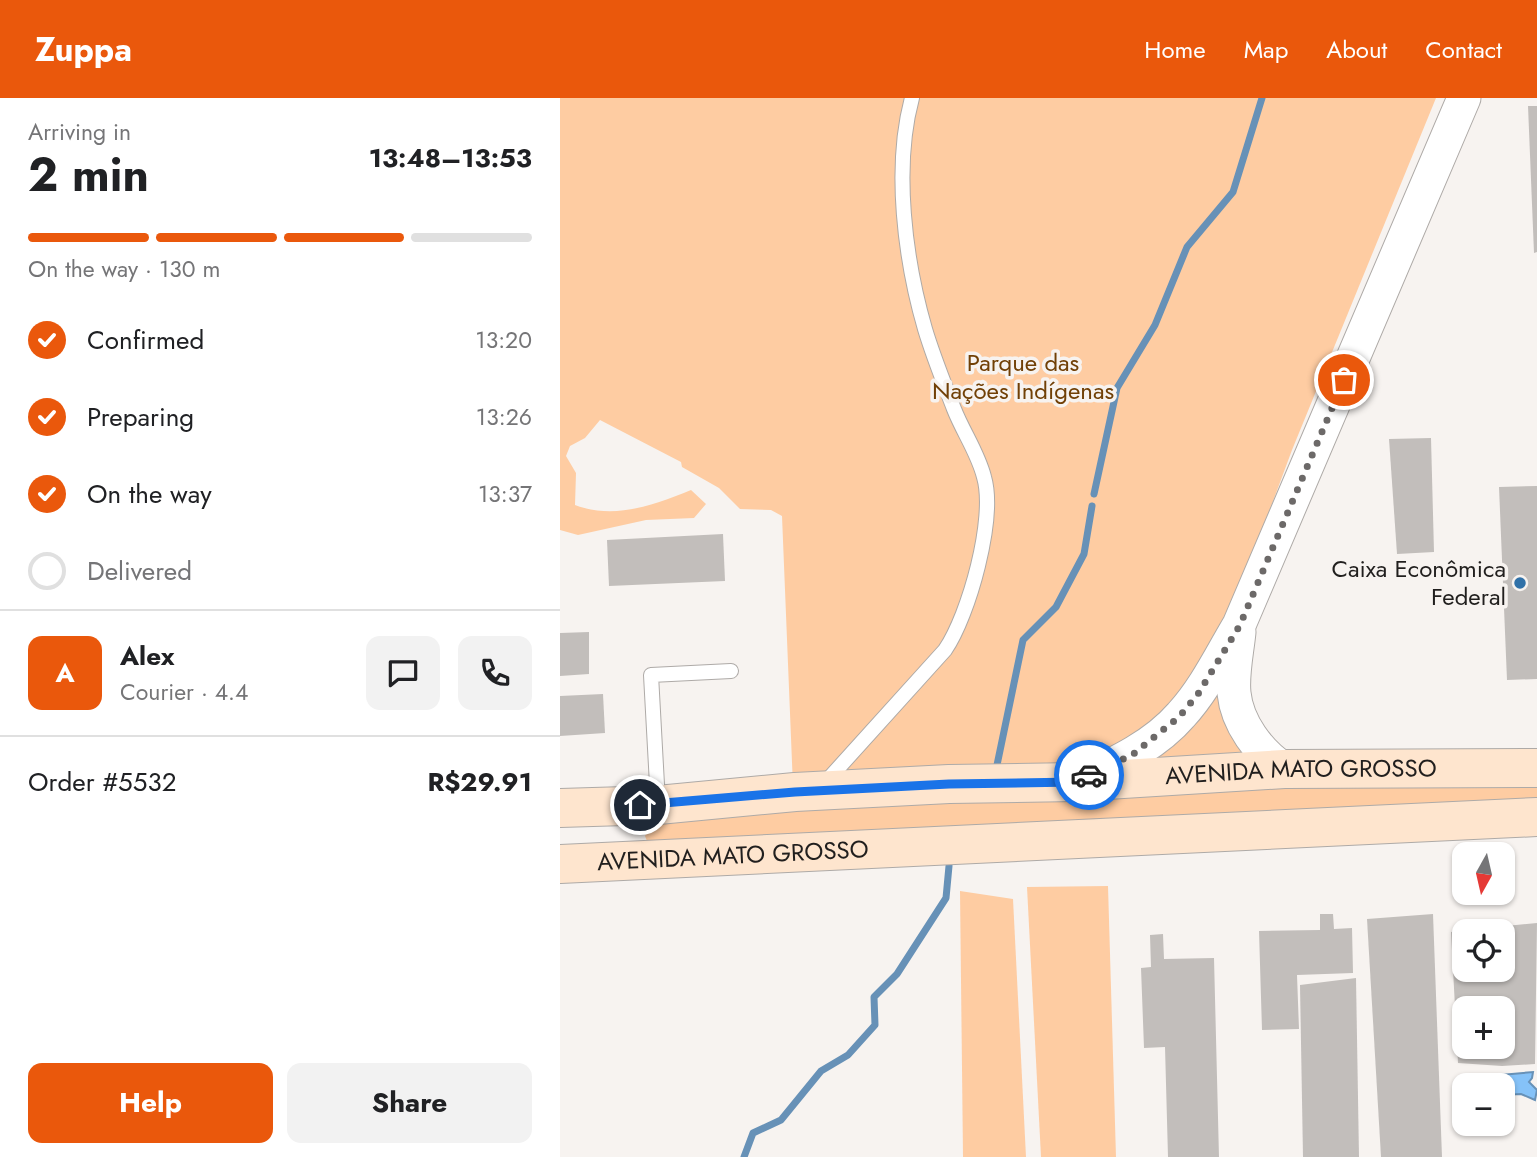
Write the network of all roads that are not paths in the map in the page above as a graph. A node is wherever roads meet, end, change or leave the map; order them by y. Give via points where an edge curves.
1 (912, 98) edge
2 (1464, 98) edge
3 (1240, 625) junction
4 (731, 671) dead end
5 (1537, 768) edge
6 (1284, 769) junction
7 (1075, 782) junction
8 (818, 791) junction
9 (640, 805) junction
10 (560, 808) edge
11 (1537, 817) edge
12 (625, 860) junction
13 (560, 864) edge

1 - 8 lane via 902,161 914,285 943,378 984,477 983,545 961,624 950,644
2 - 3 street
3 - 6 street via 1234,691 1237,711 1257,745
3 - 7 street via 1179,717 1132,755
4 - 9 lane via 651,675
5 - 6 main road, AVENIDA MATO GROSSO
6 - 7 main road, AVENIDA MATO GROSSO
7 - 8 main road, AVENIDA MATO GROSSO
8 - 9 main road, AVENIDA MATO GROSSO
9 - 10 main road, AVENIDA MATO GROSSO
9 - 12 main road
11 - 12 main road, AVENIDA MATO GROSSO
12 - 13 main road, AVENIDA MATO GROSSO

